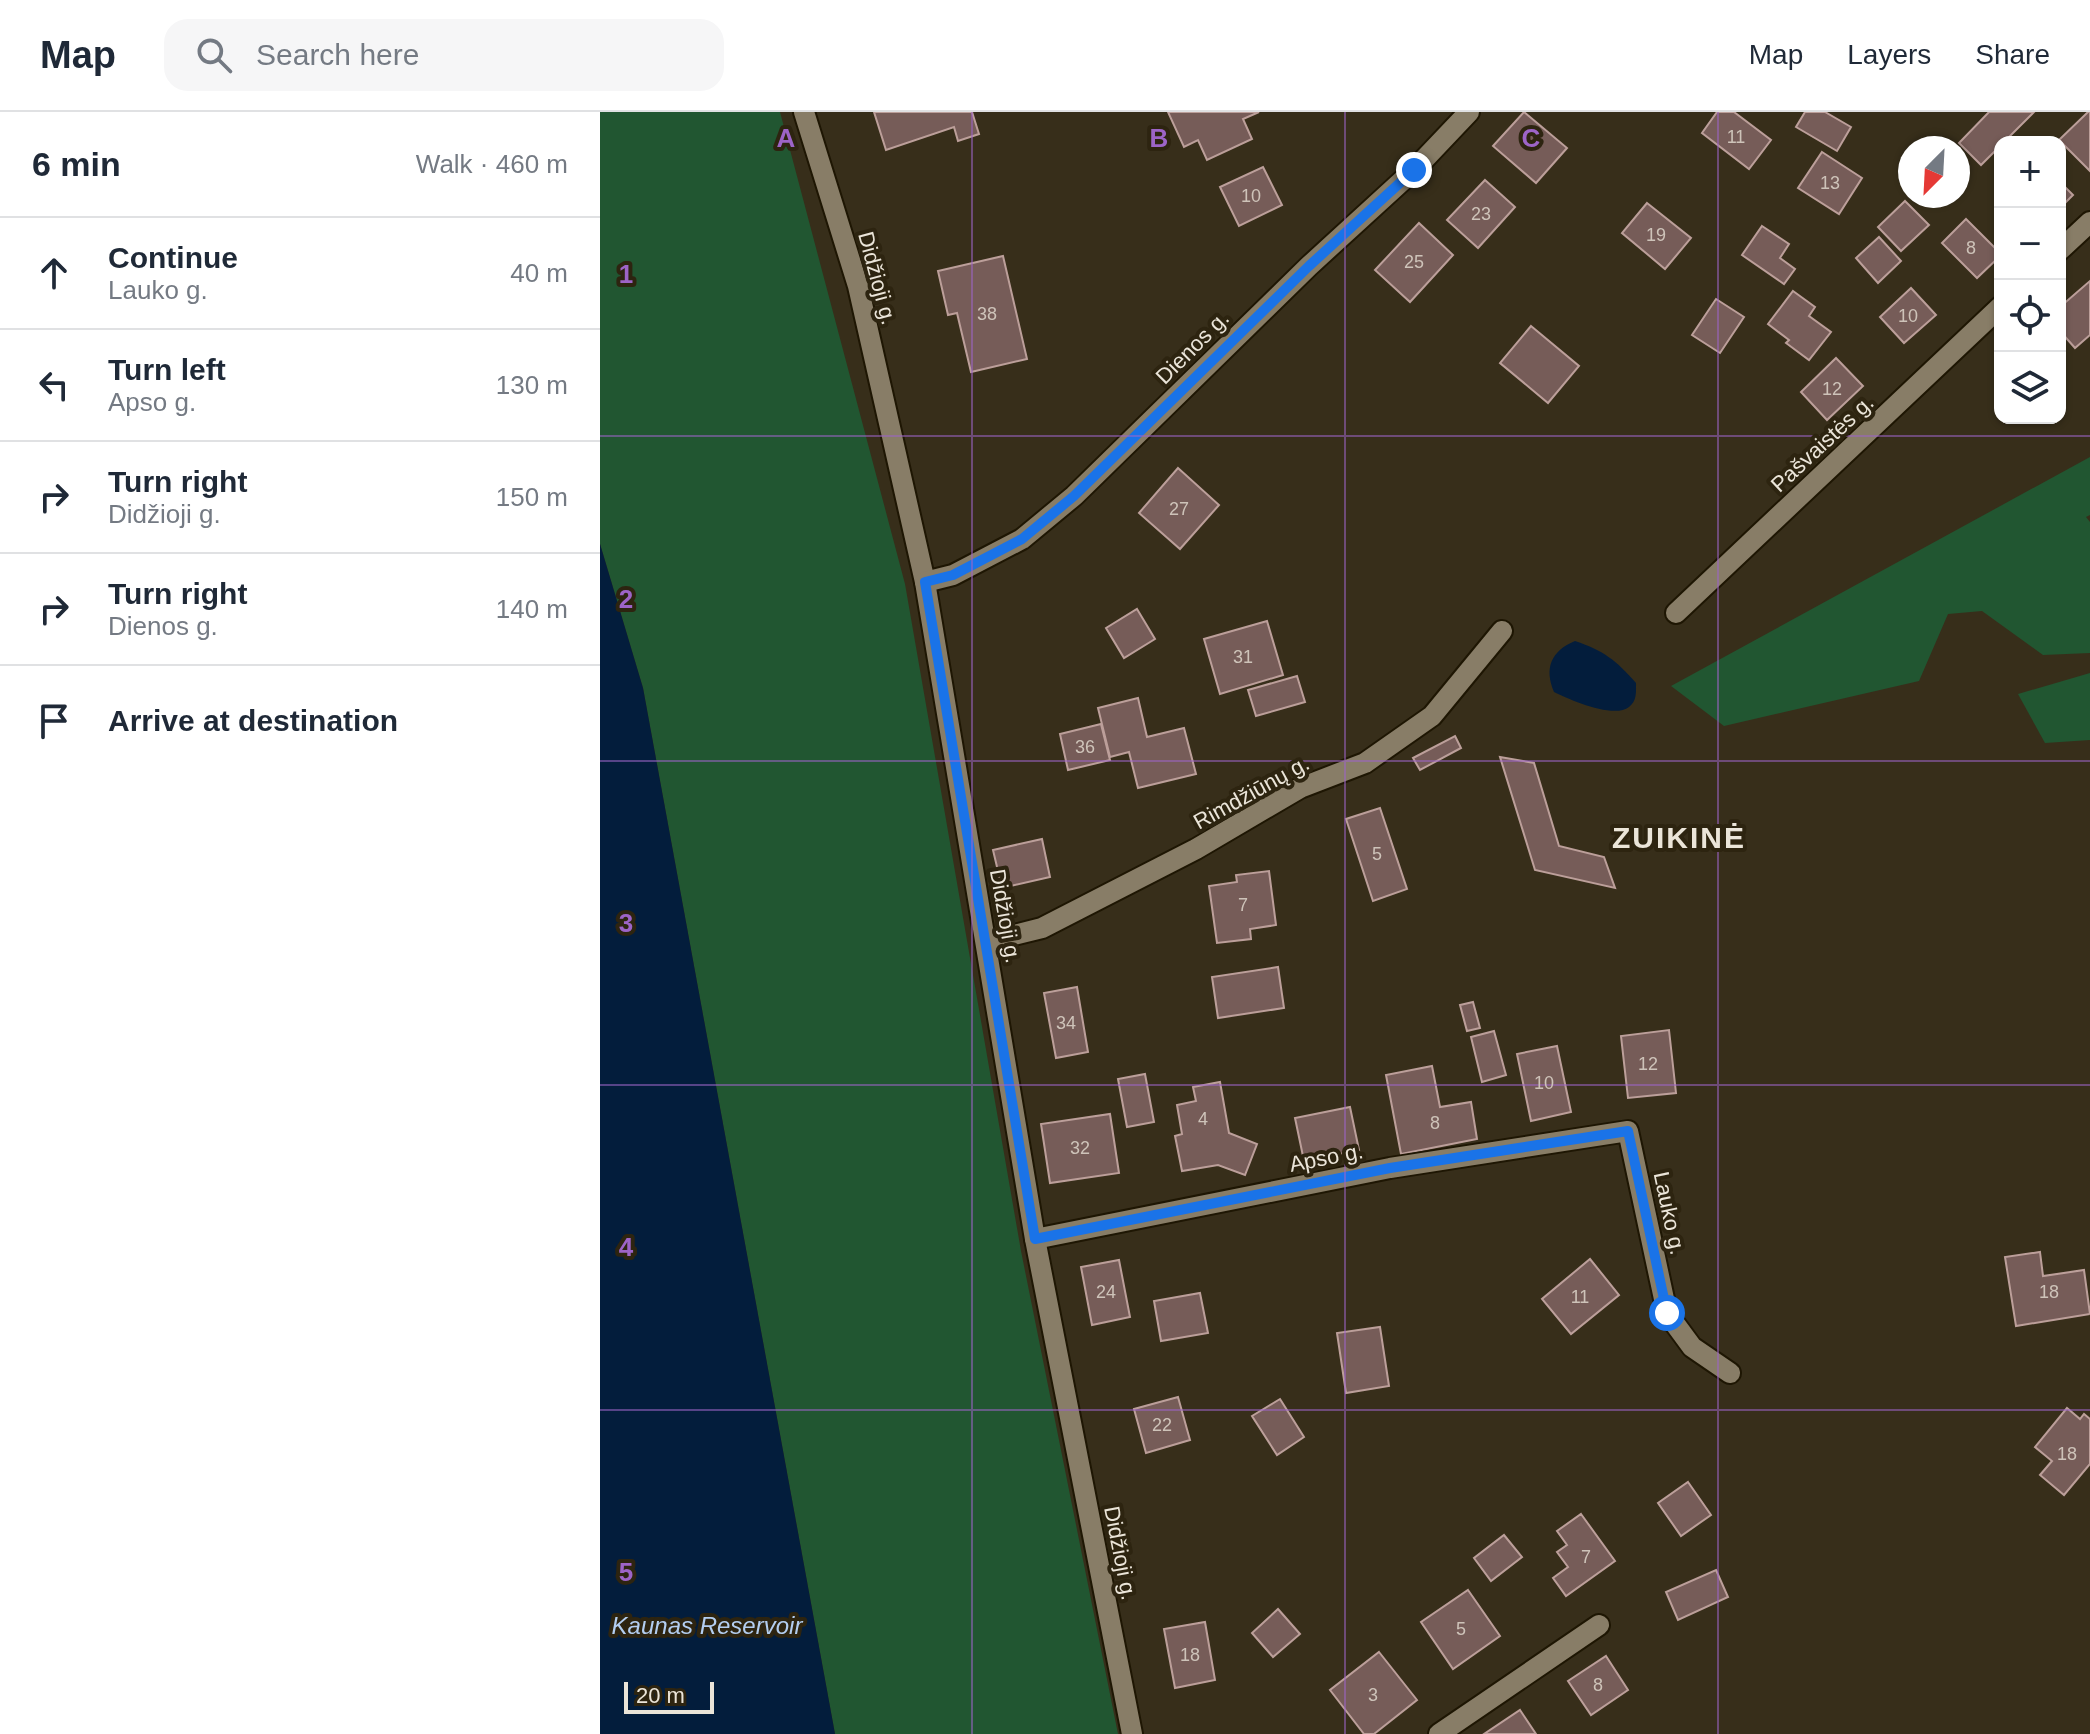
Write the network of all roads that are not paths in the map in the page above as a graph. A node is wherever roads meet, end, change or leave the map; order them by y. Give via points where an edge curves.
1 (804, 112) edge
2 (1469, 112) edge
3 (2090, 222) edge
4 (2066, 244) edge
5 (1994, 313) edge
6 (925, 582) junction
7 (1676, 613) dead end
8 (1502, 631) dead end
9 (986, 942) junction
10 (1628, 1131) joint
11 (1035, 1239) junction
12 (1730, 1373) dead end
13 (1599, 1625) dead end
14 (1132, 1734) edge
15 (1439, 1734) edge

1 - 6 street, Didžioji g. via 858,286
2 - 6 street, Dienos g. via 1074,496 1022,539 953,575
3 - 4 street
5 - 7 street, Pašvaistės g.
6 - 9 street, Didžioji g.
8 - 9 street, Rimdžiūnų g. via 1432,716 1365,763 1300,788 1196,849 1042,928
9 - 11 street, Didžioji g.
10 - 11 street, Apso g. via 1390,1168
10 - 12 street, Lauko g. via 1667,1313 1692,1347
11 - 14 street, Didžioji g.
13 - 15 street

